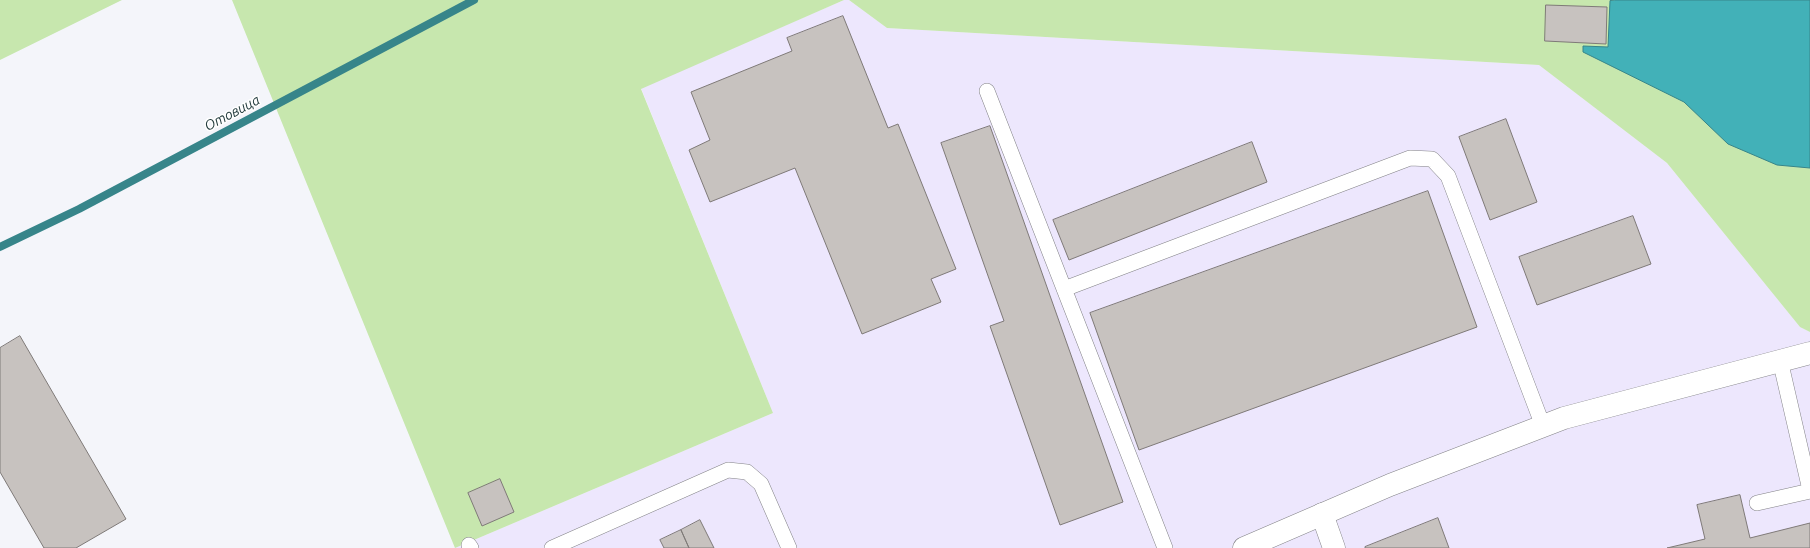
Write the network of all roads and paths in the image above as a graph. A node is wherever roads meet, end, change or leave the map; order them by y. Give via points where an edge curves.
1 (987, 91) dead end
2 (1064, 289) junction
3 (1810, 352) edge
4 (1780, 360) junction
5 (1544, 426) junction
6 (1810, 490) edge
7 (1756, 503) dead end
8 (1322, 514) junction
9 (552, 548) edge
10 (789, 548) edge
11 (1165, 548) edge
12 (1244, 548) edge
13 (1334, 548) edge

1 - 2 lane
2 - 5 lane via 1410,158 1432,159 1448,176
2 - 11 lane
3 - 4 street
4 - 5 street via 1564,418
4 - 6 lane
5 - 8 street
6 - 7 lane
8 - 12 street
8 - 13 street
9 - 10 lane via 728,470 747,472 762,484

